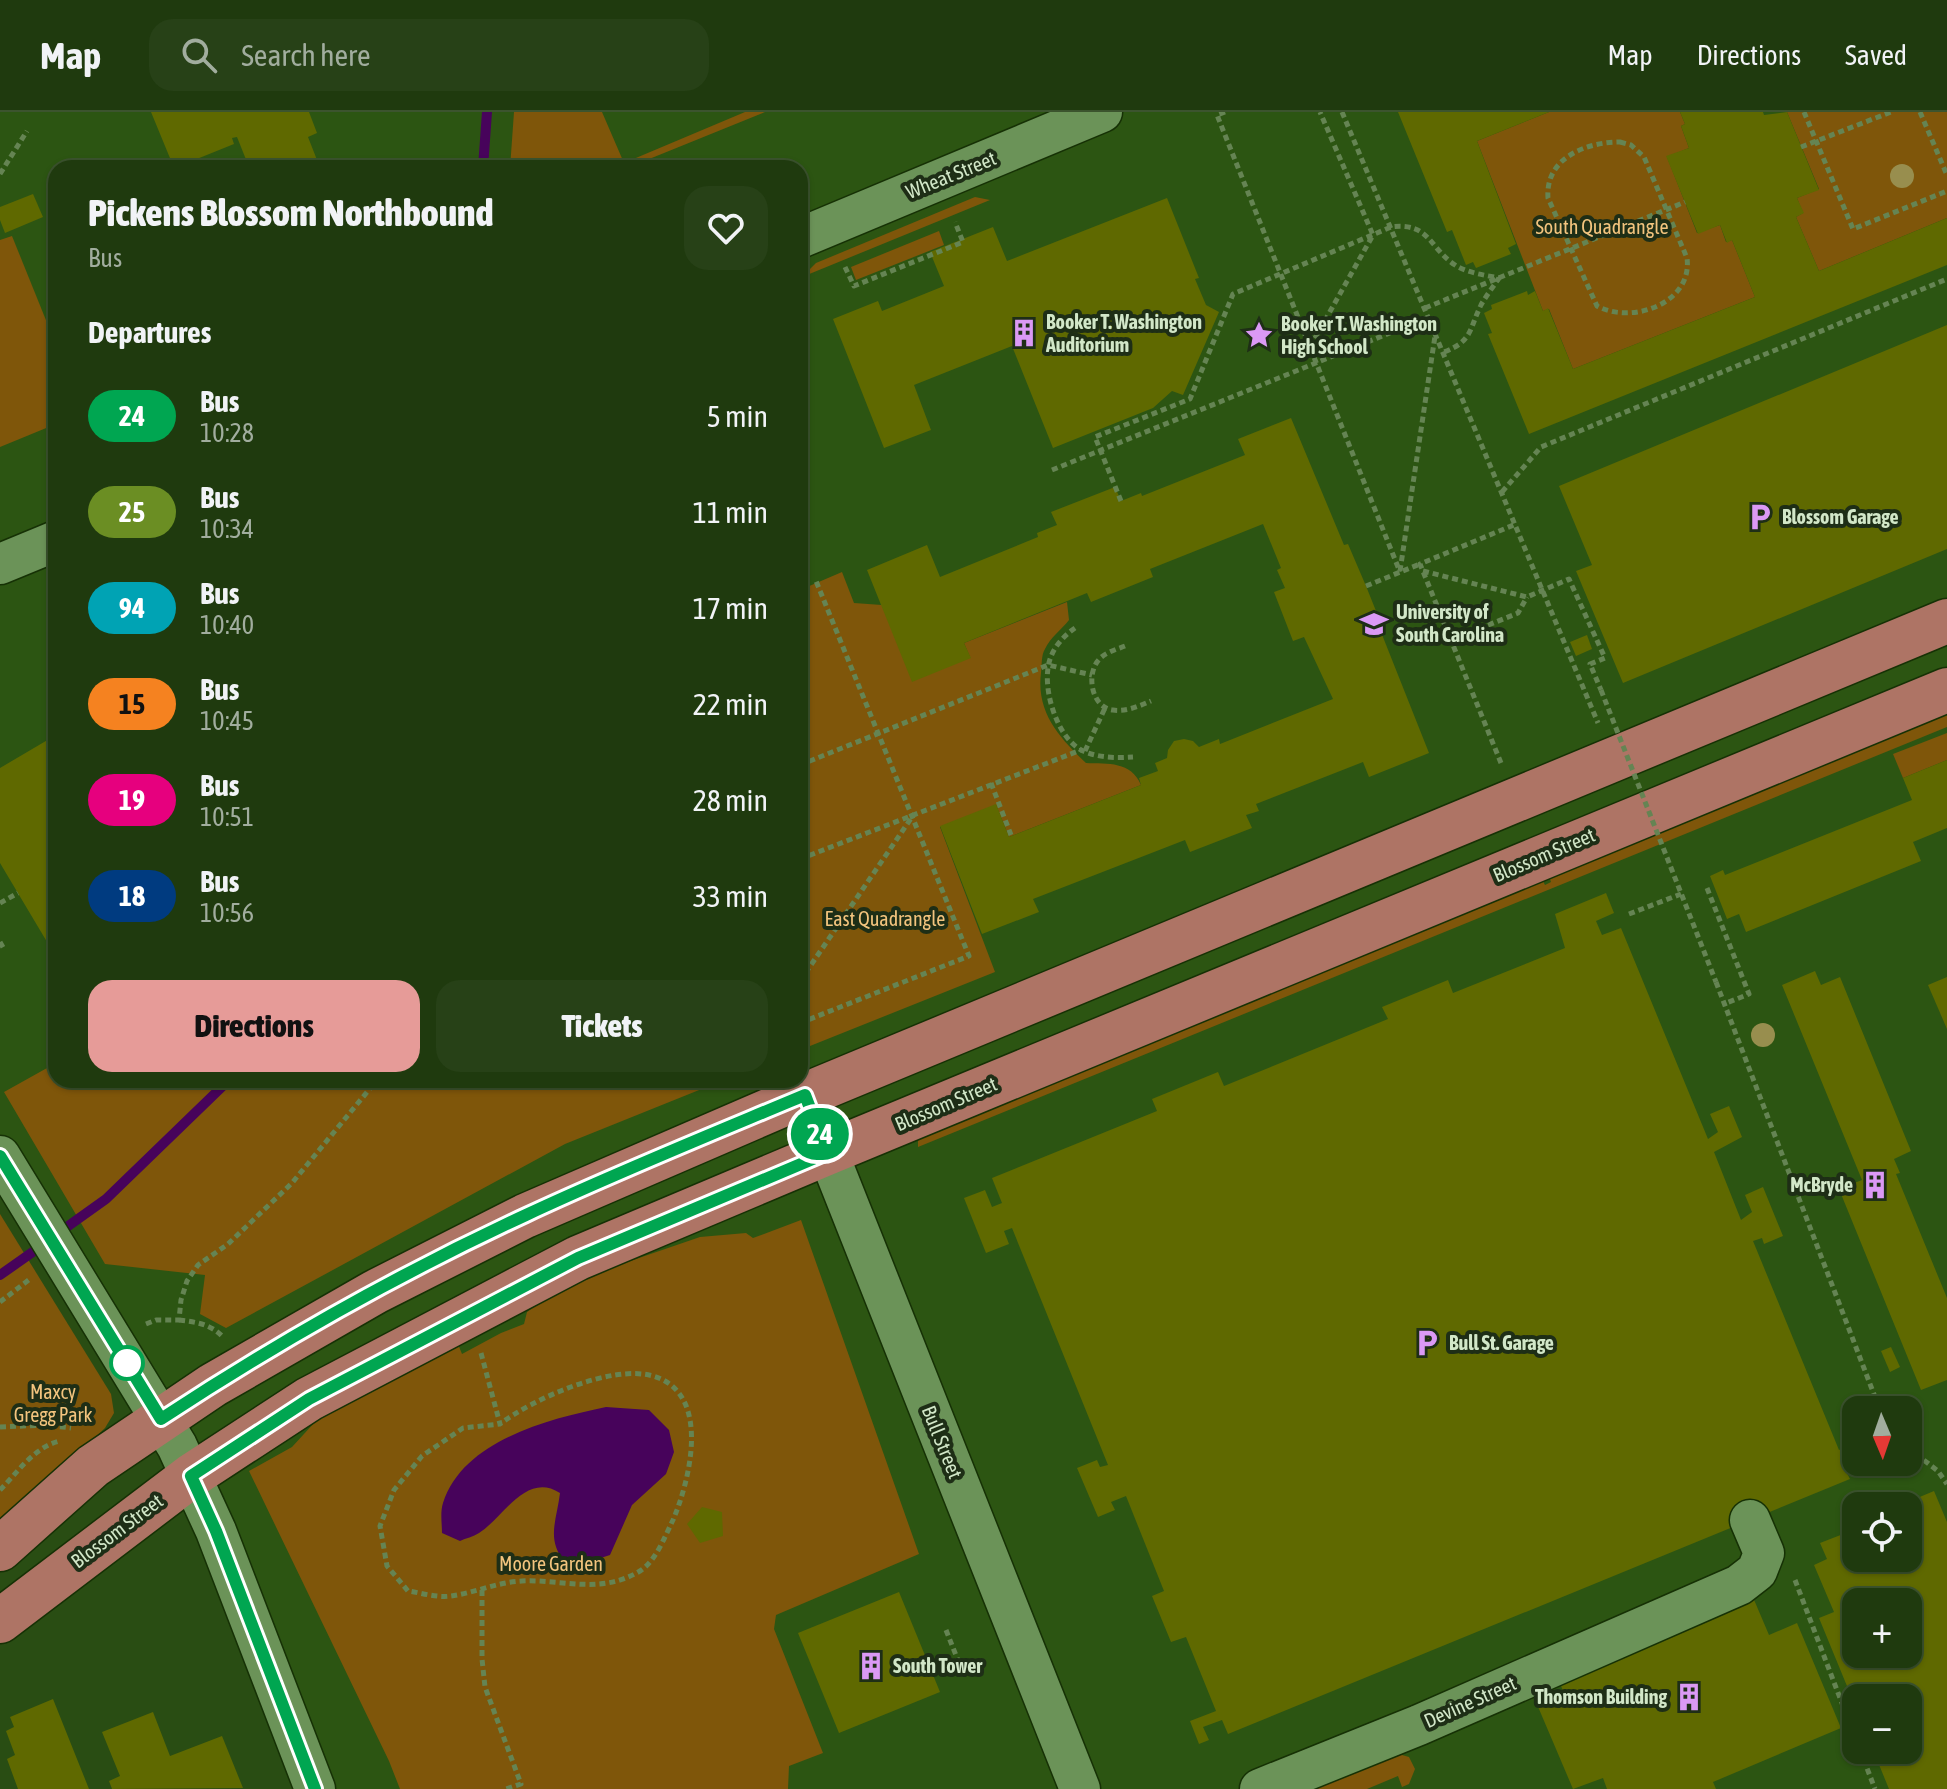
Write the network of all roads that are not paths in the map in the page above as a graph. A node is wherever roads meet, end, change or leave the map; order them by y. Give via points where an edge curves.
1 (1102, 112) edge
2 (808, 235) edge
3 (48, 544) edge
4 (0, 564) edge
5 (1947, 621) edge
6 (1947, 690) edge
7 (805, 1095) junction
8 (827, 1153) junction
9 (0, 1158) edge
10 (161, 1419) junction
11 (191, 1476) junction
12 (1750, 1520) dead end
13 (0, 1549) edge
14 (0, 1621) edge
15 (315, 1789) edge
16 (1080, 1789) edge
17 (1260, 1789) edge

1 - 2 street, Wheat Street
3 - 4 street
5 - 7 main road
6 - 8 main road, Blossom Street
7 - 8 street, Bull Street
7 - 10 main road via 511,1222 362,1300
8 - 11 main road, Blossom Street via 578,1258 309,1399
8 - 16 street, Bull Street
9 - 10 street via 29,1204 47,1269
10 - 11 street
10 - 13 main road via 93,1466
11 - 14 main road, Blossom Street
11 - 15 street
12 - 17 street, Devine Street via 1764,1553 1757,1571 1739,1585

